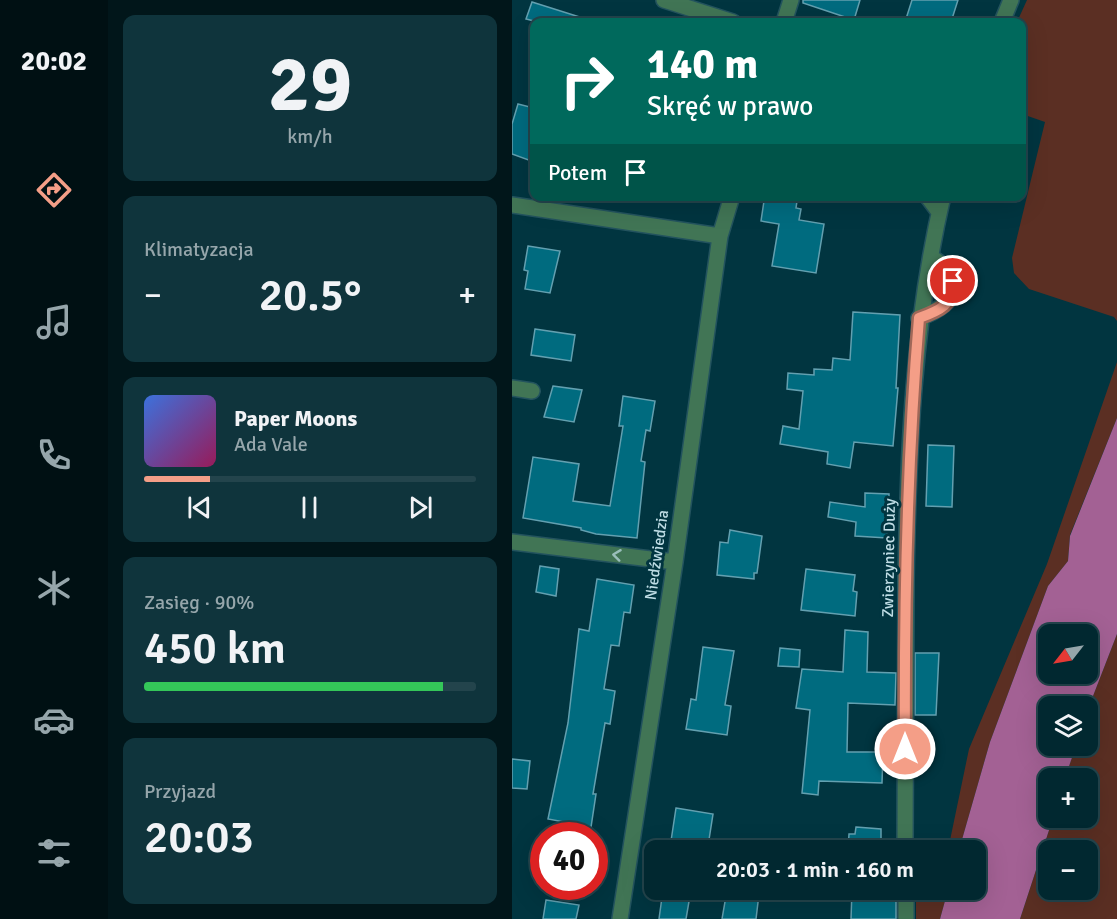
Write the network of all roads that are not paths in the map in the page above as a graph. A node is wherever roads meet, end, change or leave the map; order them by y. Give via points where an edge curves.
1 (664, 0) edge
2 (791, 0) edge
3 (1011, 0) edge
4 (720, 18) edge
5 (785, 18) edge
6 (1004, 18) edge
7 (730, 201) edge
8 (931, 201) edge
9 (942, 201) edge
10 (512, 205) edge
11 (939, 212) junction
12 (720, 236) junction
13 (931, 257) junction
14 (919, 318) junction
15 (512, 388) edge
16 (532, 391) dead end
17 (512, 543) edge
18 (675, 562) junction
19 (905, 840) edge
20 (906, 900) edge
21 (620, 919) edge
22 (906, 919) edge

1 - 4 street
2 - 5 street
3 - 6 street
7 - 12 street, Niedźwiedzia
8 - 11 street
9 - 11 street, Zwierzyniec Duży
10 - 12 street
11 - 13 street, Zwierzyniec Duży
12 - 18 street, Niedźwiedzia
13 - 14 street, Zwierzyniec Duży
13 - 14 street via 949,271 954,293 947,304
14 - 19 street, Zwierzyniec Duży via 907,511
15 - 16 street
18 -> 17 street
18 - 21 street, Niedźwiedzia
20 - 22 street

